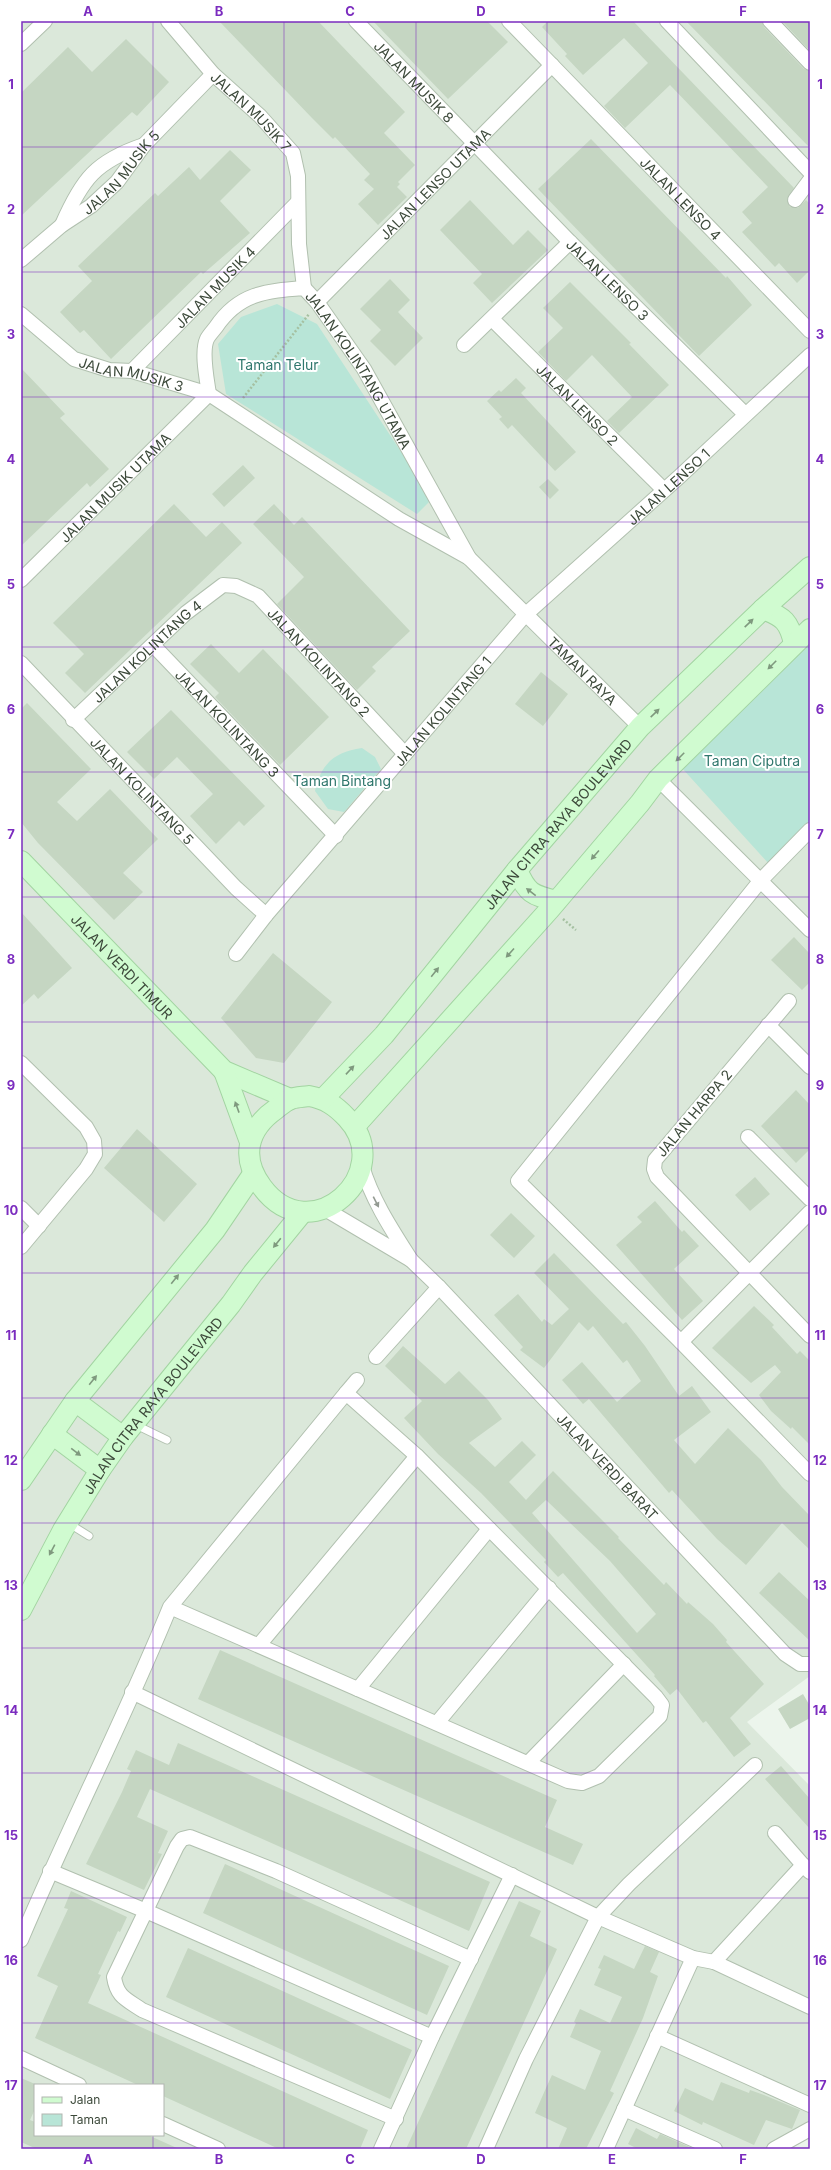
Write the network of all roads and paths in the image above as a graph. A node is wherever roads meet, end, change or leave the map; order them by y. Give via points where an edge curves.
1 (45, 21) edge
2 (168, 21) edge
3 (356, 21) edge
4 (509, 21) edge
5 (667, 21) edge
6 (770, 21) edge
7 (21, 44) edge
8 (810, 63) edge
9 (552, 65) junction
10 (213, 74) junction
11 (473, 143) junction
12 (144, 145) junction
13 (810, 172) edge
14 (810, 180) edge
15 (795, 200) dead end
16 (298, 202) junction
17 (62, 225) junction
18 (570, 242) junction
19 (21, 260) edge
20 (304, 288) junction
21 (318, 302) junction
22 (21, 314) edge
23 (492, 319) junction
24 (810, 331) edge
25 (464, 345) dead end
26 (810, 355) edge
27 (132, 371) junction
28 (209, 394) junction
29 (233, 411) junction
30 (745, 414) junction
31 (664, 490) junction
32 (469, 558) junction
33 (810, 567) edge
34 (21, 580) edge
35 (223, 586) joint
36 (763, 609) junction
37 (525, 615) junction
38 (810, 629) edge
39 (794, 643) junction
40 (153, 645) junction
41 (21, 663) edge
42 (73, 720) junction
43 (640, 727) junction
44 (405, 754) junction
45 (658, 779) junction
46 (810, 830) edge
47 (336, 836) junction
48 (21, 861) edge
49 (516, 870) junction
50 (762, 880) junction
51 (556, 901) junction
52 (266, 915) junction
53 (810, 930) edge
54 (236, 954) dead end
55 (789, 1001) dead end
56 (768, 1025) junction
57 (21, 1063) edge
58 (810, 1067) edge
59 (224, 1071) junction
60 (323, 1098) junction
61 (290, 1099) junction
62 (355, 1126) junction
63 (748, 1136) dead end
64 (250, 1142) junction
65 (362, 1166) junction
66 (253, 1174) junction
67 (810, 1199) edge
68 (21, 1208) edge
69 (325, 1209) junction
70 (810, 1212) edge
71 (302, 1213) junction
72 (39, 1226) junction
73 (21, 1247) edge
74 (411, 1260) junction
75 (749, 1272) junction
76 (439, 1287) junction
77 (810, 1336) edge
78 (680, 1342) junction
79 (376, 1356) dead end
80 (357, 1380) dead end
81 (346, 1393) junction
82 (76, 1401) junction
83 (129, 1431) junction
84 (52, 1434) junction
85 (167, 1440) dead end
86 (417, 1456) junction
87 (100, 1470) junction
88 (810, 1474) edge
89 (21, 1480) edge
90 (68, 1523) junction
91 (490, 1528) junction
92 (89, 1536) dead end
93 (549, 1588) junction
94 (170, 1607) junction
95 (21, 1610) edge
96 (259, 1645) junction
97 (624, 1664) junction
98 (810, 1664) edge
99 (358, 1689) junction
100 (132, 1692) junction
101 (437, 1723) junction
102 (528, 1763) junction
103 (755, 1765) dead end
104 (775, 1834) dead end
105 (807, 1868) edge
106 (50, 1871) junction
107 (512, 1875) junction
108 (146, 1911) junction
109 (598, 1917) junction
110 (21, 1940) edge
111 (693, 1958) junction
112 (471, 1959) junction
113 (714, 1962) junction
114 (810, 2007) edge
115 (657, 2036) junction
116 (432, 2037) junction
117 (21, 2058) edge
118 (77, 2084) edge
119 (810, 2105) edge
120 (624, 2109) junction
121 (396, 2119) junction
122 (164, 2124) edge
123 (810, 2128) edge
124 (218, 2149) edge
125 (381, 2149) edge
126 (486, 2149) edge
127 (606, 2149) edge
128 (715, 2149) edge
129 (774, 2149) edge

1 - 7 street
2 - 10 street, JALAN MUSIK 7
3 - 11 street, JALAN MUSIK 8
4 - 9 street, JALAN LENSO 4
5 - 13 street
6 - 8 street
9 - 11 street, JALAN LENSO UTAMA
9 - 24 street, JALAN LENSO 4
10 - 12 street, JALAN MUSIK 5
10 - 16 street, JALAN MUSIK 7 via 260,116 293,153 298,176
11 - 18 street, JALAN LENSO 3
11 - 21 street, JALAN LENSO UTAMA
12 - 17 street, JALAN MUSIK 5 via 117,182 91,206
12 - 17 street via 122,153 98,167 75,194
14 - 15 street
16 - 20 street, JALAN MUSIK 7
16 - 27 street, JALAN MUSIK 4
17 - 19 street, JALAN MUSIK 5
18 - 23 street
18 - 30 street, JALAN LENSO 3
20 - 21 street, JALAN KOLINTANG UTAMA
20 - 28 street, JALAN KOLINTANG UTAMA via 272,291 242,300 221,319 206,340 205,362
21 - 29 path
21 - 32 street, JALAN KOLINTANG UTAMA via 364,369
22 - 27 street, JALAN MUSIK 3 via 74,359 110,370
23 - 25 street
23 - 31 street, JALAN LENSO 2
26 - 30 street, JALAN LENSO 1
27 - 28 street, JALAN MUSIK 3
28 - 29 street, JALAN KOLINTANG UTAMA
28 - 34 street, JALAN MUSIK UTAMA
29 - 32 street, JALAN KOLINTANG UTAMA via 399,519
30 - 31 street, JALAN LENSO 1
31 - 37 street, JALAN LENSO 1
32 - 37 street, JALAN KOLINTANG UTAMA
33 - 36 main road, JALAN CITRA RAYA BOULEVARD
35 - 40 street, JALAN KOLINTANG 4 via 186,613
35 - 44 street, JALAN KOLINTANG 2 via 236,586 258,596
36 - 39 main road via 784,619 790,627
43 -> 36 main road, JALAN CITRA RAYA BOULEVARD
37 - 43 street, TAMAN RAYA
37 - 44 street, JALAN KOLINTANG 1
38 - 39 main road
39 -> 45 main road
40 - 42 street, JALAN KOLINTANG 4
40 - 47 street, JALAN KOLINTANG 3
41 - 42 street, JALAN KOLINTANG 5
42 - 52 street, JALAN KOLINTANG 5 via 236,888
43 - 49 main road, JALAN CITRA RAYA BOULEVARD
44 - 47 street, JALAN KOLINTANG 1
45 - 50 street
45 -> 51 main road
46 - 50 street
47 - 52 street, JALAN KOLINTANG 1
48 - 59 main road, JALAN VERDI TIMUR
51 -> 49 main road via 537,897 529,892
60 -> 49 main road, JALAN CITRA RAYA BOULEVARD via 384,1035
50 - 53 street
50 - 78 street via 518,1181
51 -> 62 main road
52 - 54 street, JALAN KOLINTANG 1
55 - 56 street, JALAN HARPA 2
56 - 58 street
56 - 75 street, JALAN HARPA 2 via 655,1160 654,1169 657,1177
57 - 72 street via 76,1116 94,1141 96,1154
59 - 61 main road, JALAN VERDI TIMUR
64 -> 59 main road, JALAN VERDI TIMUR
60 - 61 main road via 309,1096
60 - 62 main road
61 - 64 main road via 260,1122
62 - 65 main road via 361,1145
63 - 67 street
64 - 66 main road via 248,1158
65 - 69 main road via 354,1184 342,1199
65 -> 74 street, JALAN VERDI BARAT via 367,1185
66 - 71 main road via 266,1192 282,1205
82 -> 66 main road via 215,1230
68 - 72 street
69 - 71 main road
69 - 74 street, JALAN VERDI BARAT
70 - 75 street
71 -> 83 main road, JALAN CITRA RAYA BOULEVARD
72 - 73 street
74 - 76 street, JALAN VERDI BARAT
75 - 77 street, JALAN HARPA 2
75 - 78 street
76 - 79 street
76 - 98 street, JALAN VERDI BARAT via 785,1654 800,1664
78 - 88 street
80 - 81 street
81 - 86 street
81 - 94 street
82 - 83 main road
82 - 84 main road
83 - 85 lane
83 - 87 main road, JALAN CITRA RAYA BOULEVARD
84 -> 87 main road
84 - 89 main road
86 - 91 street
86 - 96 street
87 - 90 main road, JALAN CITRA RAYA BOULEVARD
90 - 92 lane
90 -> 95 main road, JALAN CITRA RAYA BOULEVARD
91 - 93 street
91 - 99 street
93 - 97 street
93 - 101 street
94 - 96 street
94 - 100 street
96 - 99 street
97 - 102 street
97 - 102 street via 662,1705 660,1716 599,1776 582,1784 568,1781
99 - 101 street
100 - 106 street
100 - 107 street
101 - 102 street
103 - 109 street via 629,1884
104 - 105 street
105 - 113 street
106 - 108 street
106 - 110 street
107 - 109 street
107 - 112 street
108 - 112 street via 177,1846 182,1839 190,1837 276,1871
108 - 116 street
108 - 121 street via 114,1977 120,1995 142,2010
109 - 111 street
109 - 126 street via 526,2059
111 - 113 street
111 - 115 street
112 - 116 street
113 - 114 street
115 - 119 street
115 - 120 street
116 - 121 street
117 - 118 street
120 - 127 street
120 - 128 street
121 - 125 street
122 - 124 street
123 - 129 street

